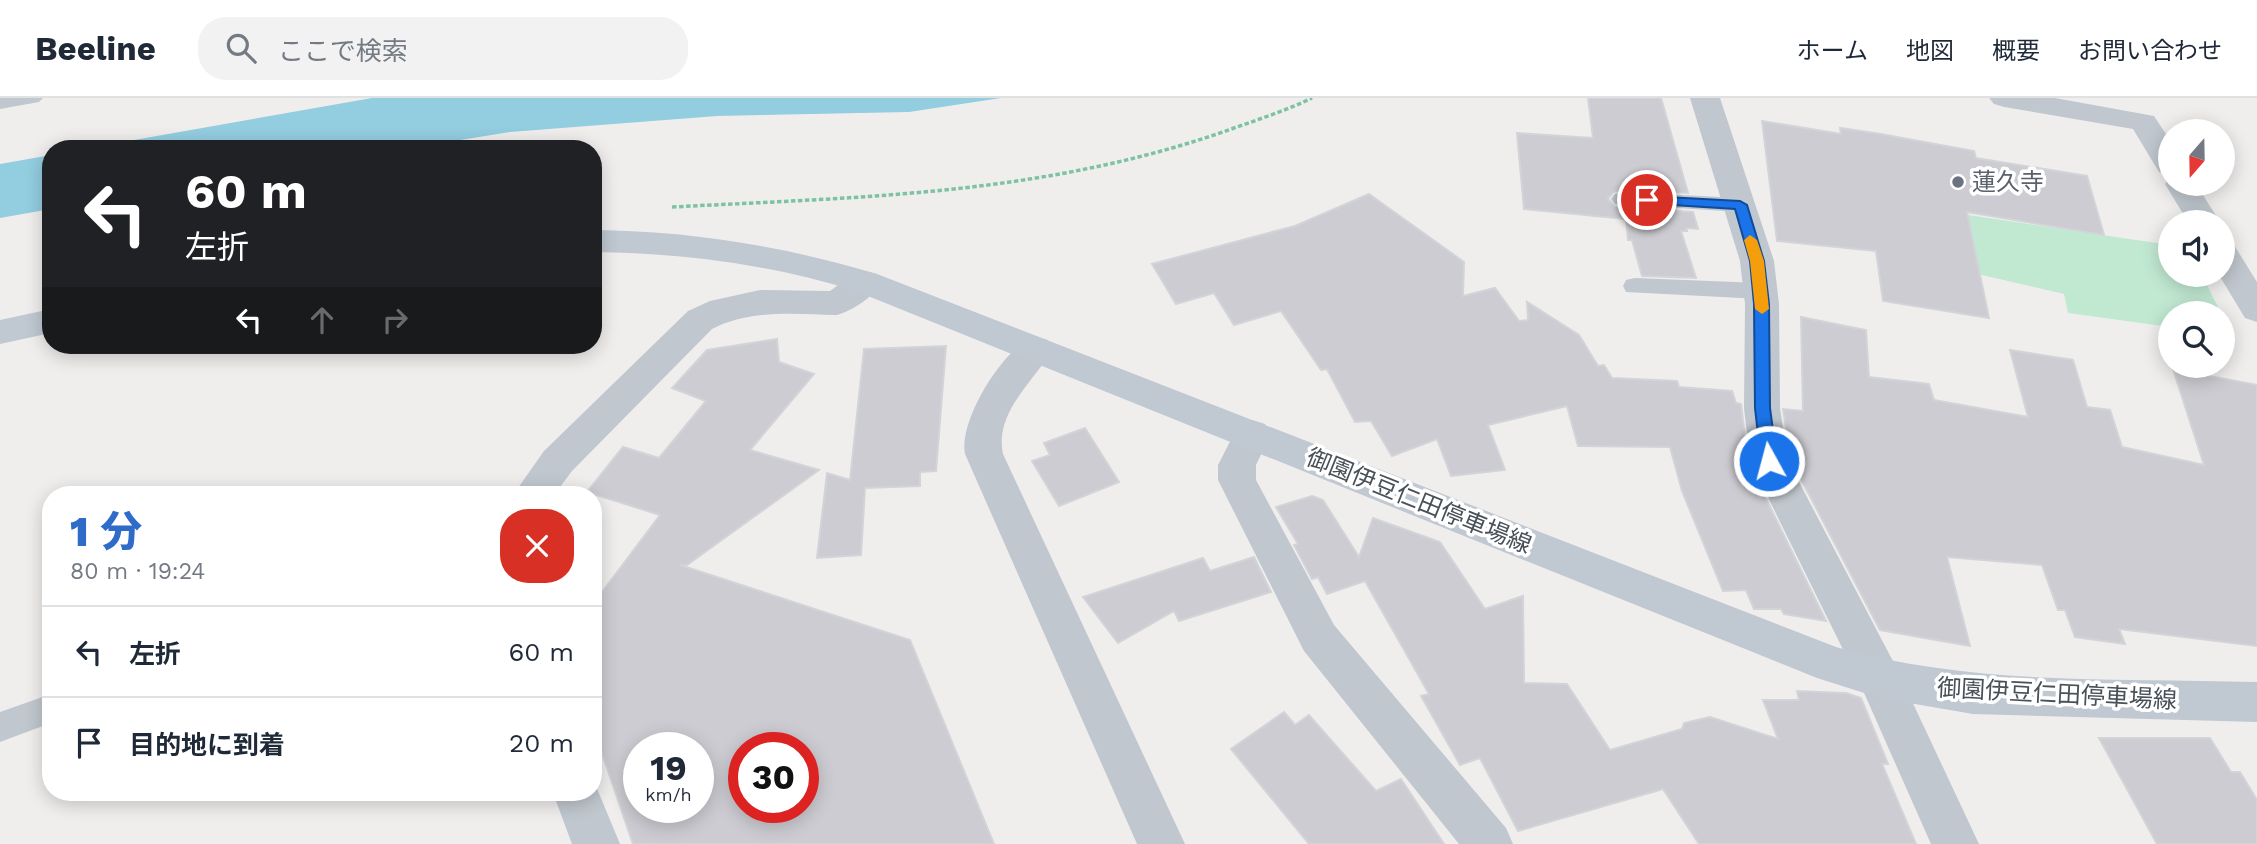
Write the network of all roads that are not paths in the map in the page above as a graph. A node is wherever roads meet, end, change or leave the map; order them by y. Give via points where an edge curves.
1 (32, 98) edge
2 (1705, 98) edge
3 (2004, 98) edge
4 (0, 103) edge
5 (2158, 145) edge
6 (1623, 199) dead end
7 (1740, 205) junction
8 (602, 241) edge
9 (2235, 274) edge
10 (865, 282) junction
11 (1635, 286) dead end
12 (1760, 291) junction
13 (2257, 310) edge
14 (42, 323) edge
15 (0, 332) edge
16 (1035, 349) junction
17 (1252, 434) junction
18 (539, 486) edge
19 (1880, 679) junction
20 (2257, 702) edge
21 (42, 711) edge
22 (0, 727) edge
23 (579, 801) edge
24 (596, 844) edge
25 (1161, 844) edge
26 (1489, 844) edge
27 (1955, 844) edge

1 - 4 lane
2 - 7 street
3 - 5 street via 2144,122
6 - 7 lane
7 - 12 street via 1757,261
8 - 10 main road, 御園伊豆仁田停車場線 via 713,246 768,255
9 - 13 street
10 - 16 main road, 御園伊豆仁田停車場線
10 - 18 street via 837,303 760,302 722,309 700,320 558,461
11 - 12 lane
12 - 19 street via 1762,408 1769,461
14 - 15 main road
16 - 17 main road, 御園伊豆仁田停車場線
16 - 25 street via 997,402 985,425 983,448
17 - 19 main road, 御園伊豆仁田停車場線 via 1832,665
17 - 26 street via 1237,465 1237,480 1319,638
19 - 20 main road, 御園伊豆仁田停車場線 via 1973,694
19 - 27 street
21 - 22 lane
23 - 24 street

